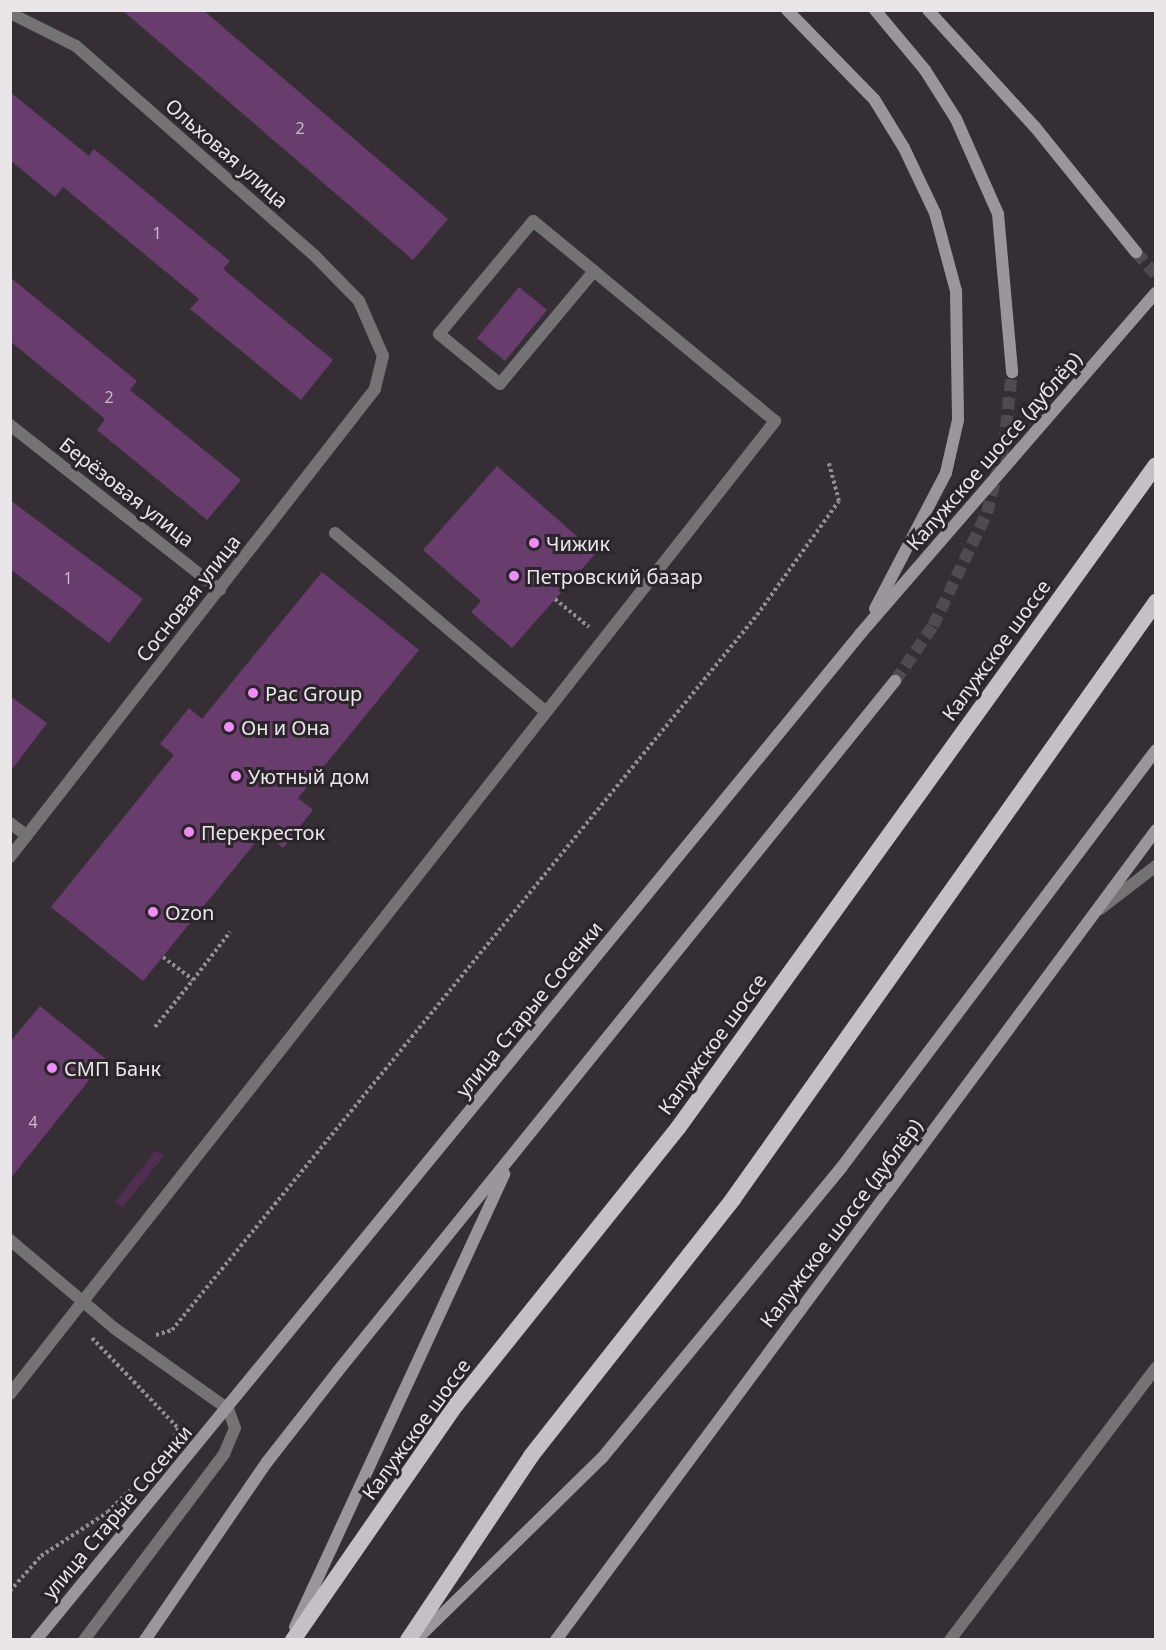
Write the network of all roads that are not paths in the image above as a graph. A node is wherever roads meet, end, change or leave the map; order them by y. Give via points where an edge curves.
1 (787, 10) edge
2 (875, 10) edge
3 (928, 10) edge
4 (10, 12) edge
5 (1136, 252) tunnel mouth
6 (594, 271) junction
7 (1155, 293) edge
8 (383, 356) joint
9 (1012, 372) tunnel mouth
10 (10, 425) edge
11 (1155, 465) edge
12 (335, 533) dead end
13 (220, 590) junction
14 (1155, 602) edge
15 (861, 633) junction
16 (895, 681) tunnel mouth
17 (545, 711) junction
18 (1155, 750) edge
19 (10, 823) edge
20 (1155, 830) edge
21 (27, 836) junction
22 (10, 857) edge
23 (1155, 866) edge
24 (1100, 909) junction
25 (514, 1154) junction
26 (10, 1240) edge
27 (84, 1300) junction
28 (1155, 1368) edge
29 (10, 1394) edge
30 (228, 1409) junction
31 (36, 1640) edge
32 (84, 1640) edge
33 (145, 1640) edge
34 (291, 1640) edge
35 (408, 1640) edge
36 (416, 1640) edge
37 (556, 1640) edge
38 (950, 1640) edge

1 - 15 main road via 874,99 904,148 935,213 956,291 958,420 946,473
2 - 9 main road via 925,70 956,119 998,214
3 - 5 main road via 1035,127
4 - 8 street, Ольховая улица via 76,46 315,256 359,301
6 - 6 street via 533,221 439,334 500,384
6 - 17 street via 775,421
7 - 15 main road, Калужское шоссе (дублёр)
8 - 13 street, Сосновая улица via 375,389
10 - 13 street, Берёзовая улица
11 - 34 highway, Калужское шоссе via 678,1128 456,1406
12 - 17 street
13 - 21 street, Сосновая улица
14 - 35 highway via 733,1199 531,1456
15 - 30 main road, улица Старые Сосенки
16 - 25 main road
17 - 27 street
18 - 36 main road via 841,1168 602,1458
19 - 21 street
20 - 24 main road, Калужское шоссе (дублёр)
21 - 22 street, Сосновая улица
23 - 24 street
24 - 37 main road, Калужское шоссе (дублёр)
25 - 33 main road via 267,1462
25 - 34 main road
26 - 27 street
27 - 29 street
27 - 30 street
28 - 38 street
30 - 31 main road, улица Старые Сосенки
30 - 32 street via 235,1428 224,1454

